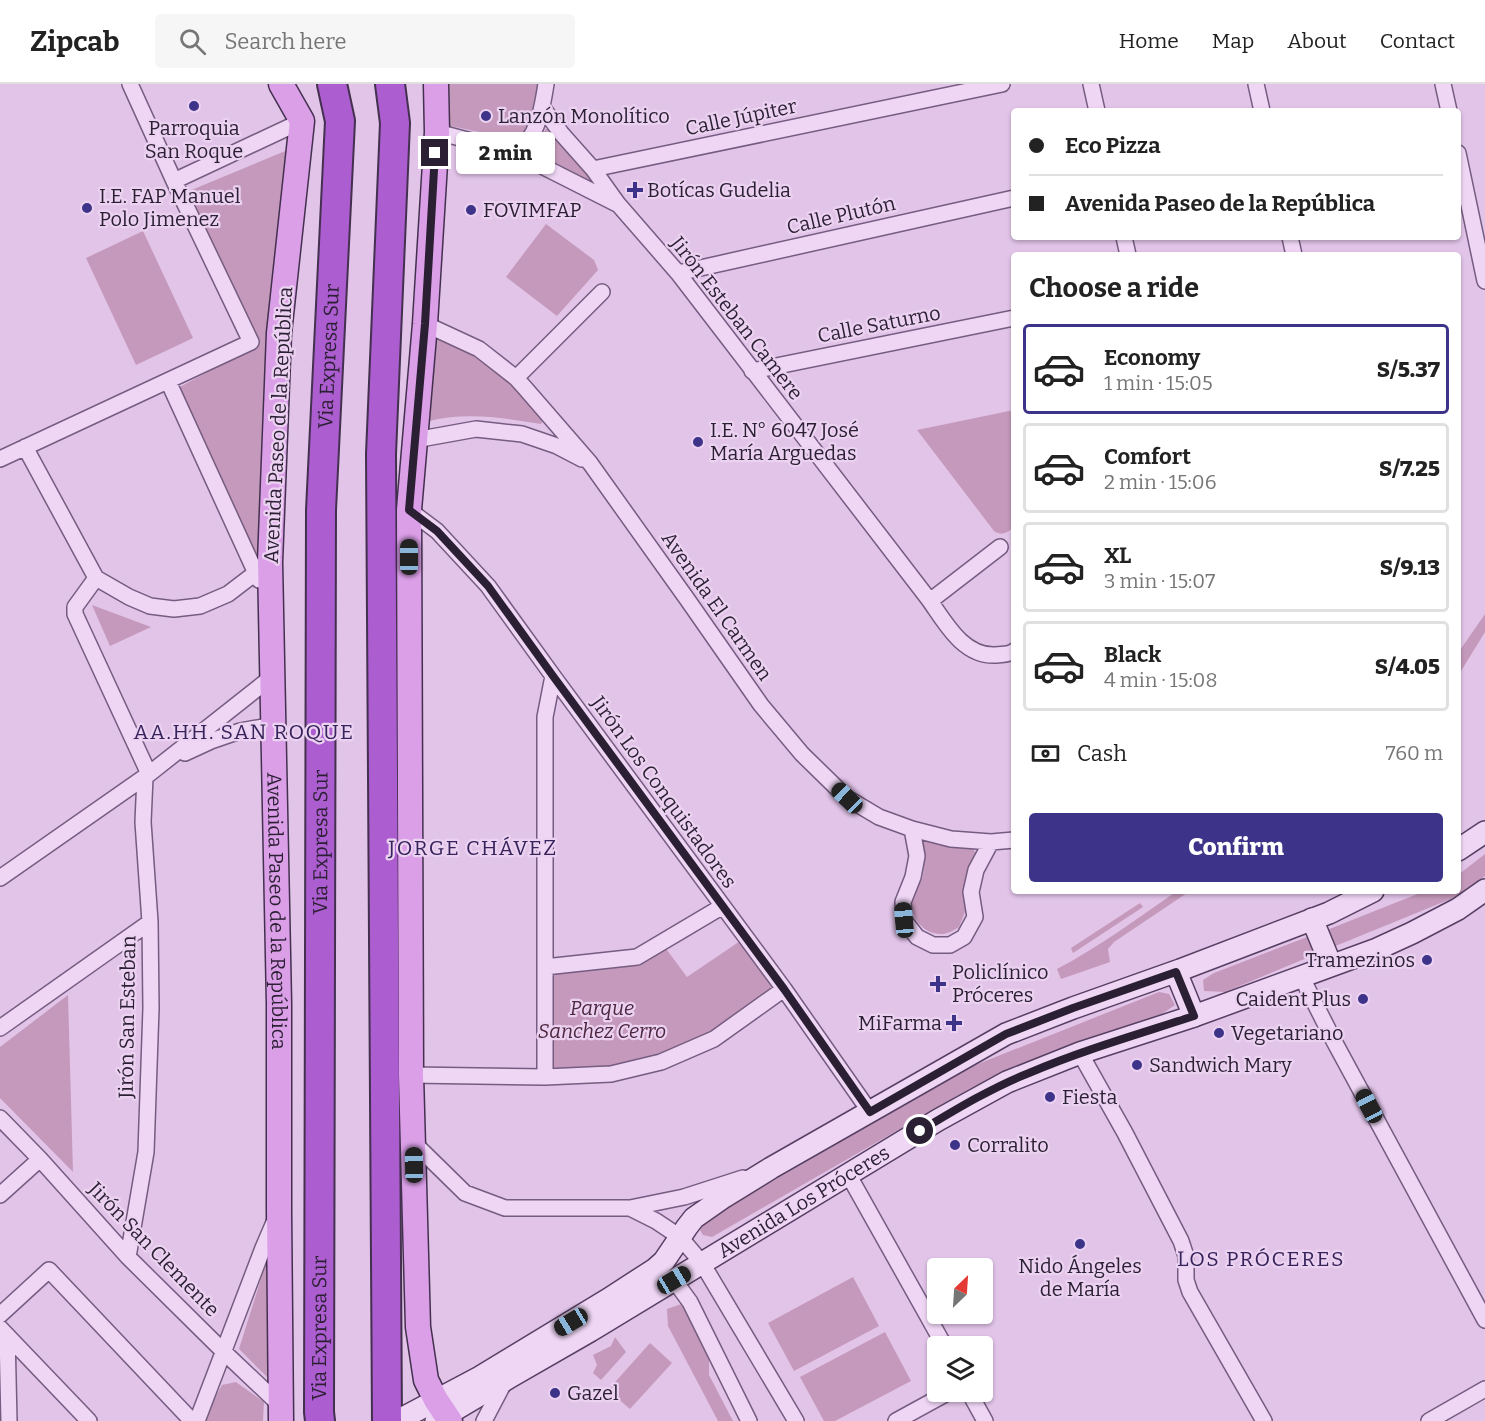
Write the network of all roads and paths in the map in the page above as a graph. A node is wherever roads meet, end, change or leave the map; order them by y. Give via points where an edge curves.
1 (130, 84) edge
2 (281, 84) edge
3 (332, 84) edge
4 (390, 84) edge
5 (436, 84) edge
6 (546, 84) edge
7 (1002, 84) edge
8 (1091, 84) edge
9 (1256, 84) edge
10 (1443, 84) edge
11 (543, 108) junction
12 (1095, 108) edge
13 (1261, 108) edge
14 (1448, 108) edge
15 (303, 121) junction
16 (437, 132) junction
17 (506, 150) junction
18 (1461, 167) edge
19 (593, 169) junction
20 (174, 181) junction
21 (1011, 199) edge
22 (618, 204) junction
23 (678, 273) junction
24 (1485, 281) edge
25 (602, 292) dead end
26 (1011, 319) edge
27 (425, 324) junction
28 (752, 371) junction
29 (516, 378) junction
30 (168, 381) junction
31 (415, 440) junction
32 (26, 447) junction
33 (0, 459) edge
34 (590, 464) junction
35 (409, 510) junction
36 (1000, 547) dead end
37 (263, 568) junction
38 (96, 579) junction
39 (930, 601) junction
40 (1011, 654) edge
41 (273, 676) junction
42 (553, 676) junction
43 (274, 725) junction
44 (150, 772) junction
45 (912, 829) junction
46 (1485, 832) edge
47 (1011, 840) edge
48 (991, 842) junction
49 (1461, 848) edge
50 (0, 878) edge
51 (1485, 891) edge
52 (1367, 894) edge
53 (723, 906) junction
54 (1312, 919) junction
55 (150, 922) junction
56 (1331, 965) junction
57 (545, 966) junction
58 (1176, 972) junction
59 (1301, 976) junction
60 (784, 989) junction
61 (1194, 1016) junction
62 (0, 1028) edge
63 (1080, 1053) junction
64 (411, 1075) junction
65 (545, 1077) junction
66 (870, 1112) junction
67 (0, 1118) edge
68 (413, 1142) junction
69 (40, 1159) junction
70 (771, 1168) junction
71 (848, 1174) junction
72 (0, 1195) edge
73 (630, 1208) junction
74 (279, 1211) junction
75 (680, 1237) junction
76 (128, 1257) junction
77 (702, 1263) junction
78 (674, 1280) junction
79 (0, 1315) edge
80 (1485, 1320) edge
81 (3, 1331) edge
82 (939, 1336) edge
83 (224, 1352) junction
84 (39, 1368) junction
85 (8, 1375) junction
86 (506, 1379) junction
87 (1485, 1389) edge
88 (931, 1402) edge
89 (975, 1402) edge
90 (281, 1413) edge
91 (442, 1414) edge
92 (9, 1421) edge
93 (89, 1421) edge
94 (192, 1421) edge
95 (197, 1421) edge
96 (320, 1421) edge
97 (387, 1421) edge
98 (396, 1421) edge
99 (484, 1421) edge
100 (749, 1421) edge
101 (796, 1421) edge
102 (896, 1421) edge
103 (985, 1421) edge
104 (1264, 1421) edge
105 (1429, 1421) edge

1 - 20 street
2 - 15 main road
3 - 96 highway, Via Expresa Sur via 340,121 321,510
4 - 97 highway via 395,123 381,454
5 - 16 main road
6 - 11 street
7 - 19 street, Calle Júpiter
8 - 12 street
9 - 13 street
10 - 14 street
11 - 17 street via 524,145
11 - 19 street, Jirón Esteban Camere
15 - 20 street
15 - 37 main road, Avenida Paseo de la República via 279,333
16 - 17 street, Jirón Esteban Camere
16 - 27 main road
17 - 22 street, Jirón Esteban Camere
18 - 24 street
19 - 22 street, Jirón Esteban Camere
20 - 30 street via 251,342
21 - 23 street, Calle Plutón
22 - 23 street, Jirón Esteban Camere
23 - 28 street, Jirón Esteban Camere
25 - 29 street
26 - 28 street, Calle Saturno
27 - 29 street, Avenida El Carmen via 479,349
27 - 31 main road
28 - 39 street, Jirón Esteban Camere
29 - 34 street, Avenida El Carmen
30 - 32 street
30 - 37 street
31 - 34 street via 476,429 522,434 557,446
31 - 35 main road
32 - 33 street
32 - 38 street
34 - 45 street, Avenida El Carmen via 761,705 802,754 847,798 879,817
35 - 42 street, Jirón Los Conquistadores via 437,531 488,586
35 - 64 main road
36 - 39 street
37 - 38 street via 228,594 200,606 174,609 150,606
37 - 41 main road, Avenida Paseo de la República via 271,604
38 - 44 street, Jirón San Esteban via 75,608 75,614
39 - 40 street, Jirón Esteban Camere via 957,639 972,649 990,655
41 - 43 main road, Avenida Paseo de la República
41 - 44 street
42 - 53 street, Jirón Los Conquistadores
42 - 57 street via 545,717
43 - 44 street via 211,741
43 - 74 main road, Avenida Paseo de la República
44 - 50 street
44 - 55 street, Jirón San Esteban via 143,822
45 - 48 street, Avenida El Carmen via 951,839
45 - 48 street via 917,856 903,902 904,920 917,937 933,945 950,945 964,937 975,917 971,892 976,870
46 - 49 main road
47 - 48 street, Avenida El Carmen
51 - 56 main road, Avenida Los Próceres via 1412,933
52 - 54 main road, Avenida Los Próceres
53 - 57 street via 637,957
53 - 60 street, Jirón Los Conquistadores
54 - 56 main road
54 - 58 main road, Avenida Los Próceres
55 - 62 street
55 - 76 street, Jirón San Esteban via 146,1152
56 - 59 main road, Avenida Los Próceres
57 - 65 street
58 - 61 main road
58 - 66 main road, Avenida Los Próceres via 1006,1034
59 - 61 main road, Avenida Los Próceres
59 - 80 street
60 - 65 street via 714,1039 662,1062 611,1074
60 - 66 street, Jirón Los Conquistadores
61 - 63 main road, Avenida Los Próceres
63 - 71 main road, Avenida Los Próceres via 1007,1082
63 - 104 street via 1181,1240 1190,1292
64 - 65 street
64 - 68 main road
66 - 70 main road, Avenida Los Próceres
67 - 69 street, Jirón San Clemente
68 - 73 street via 465,1194 505,1208
68 - 91 main road via 418,1327 426,1380
69 - 72 street
69 - 76 street, Jirón San Clemente
70 - 73 street via 684,1197
70 - 75 main road, Avenida Los Próceres via 707,1208
71 - 77 main road, Avenida Los Próceres
71 - 82 street
73 - 75 street
74 - 83 street
74 - 90 main road, Avenida Paseo de la República
75 - 77 street
75 - 91 main road, Avenida Los Próceres via 655,1269 490,1371
76 - 83 street, Jirón San Clemente
77 - 78 main road, Avenida Los Próceres
77 - 101 street
78 - 86 main road, Avenida Los Próceres
78 - 100 street via 690,1302
79 - 94 street via 49,1270
81 - 84 street
81 - 85 street
83 - 90 street, Jirón San Clemente
83 - 95 street
84 - 85 street via 18,1369
84 - 93 street
85 - 92 street
86 - 91 main road, Avenida Los Próceres
86 - 99 street
87 - 105 street
88 - 102 street
89 - 103 street
91 - 98 main road, Avenida Los Próceres

